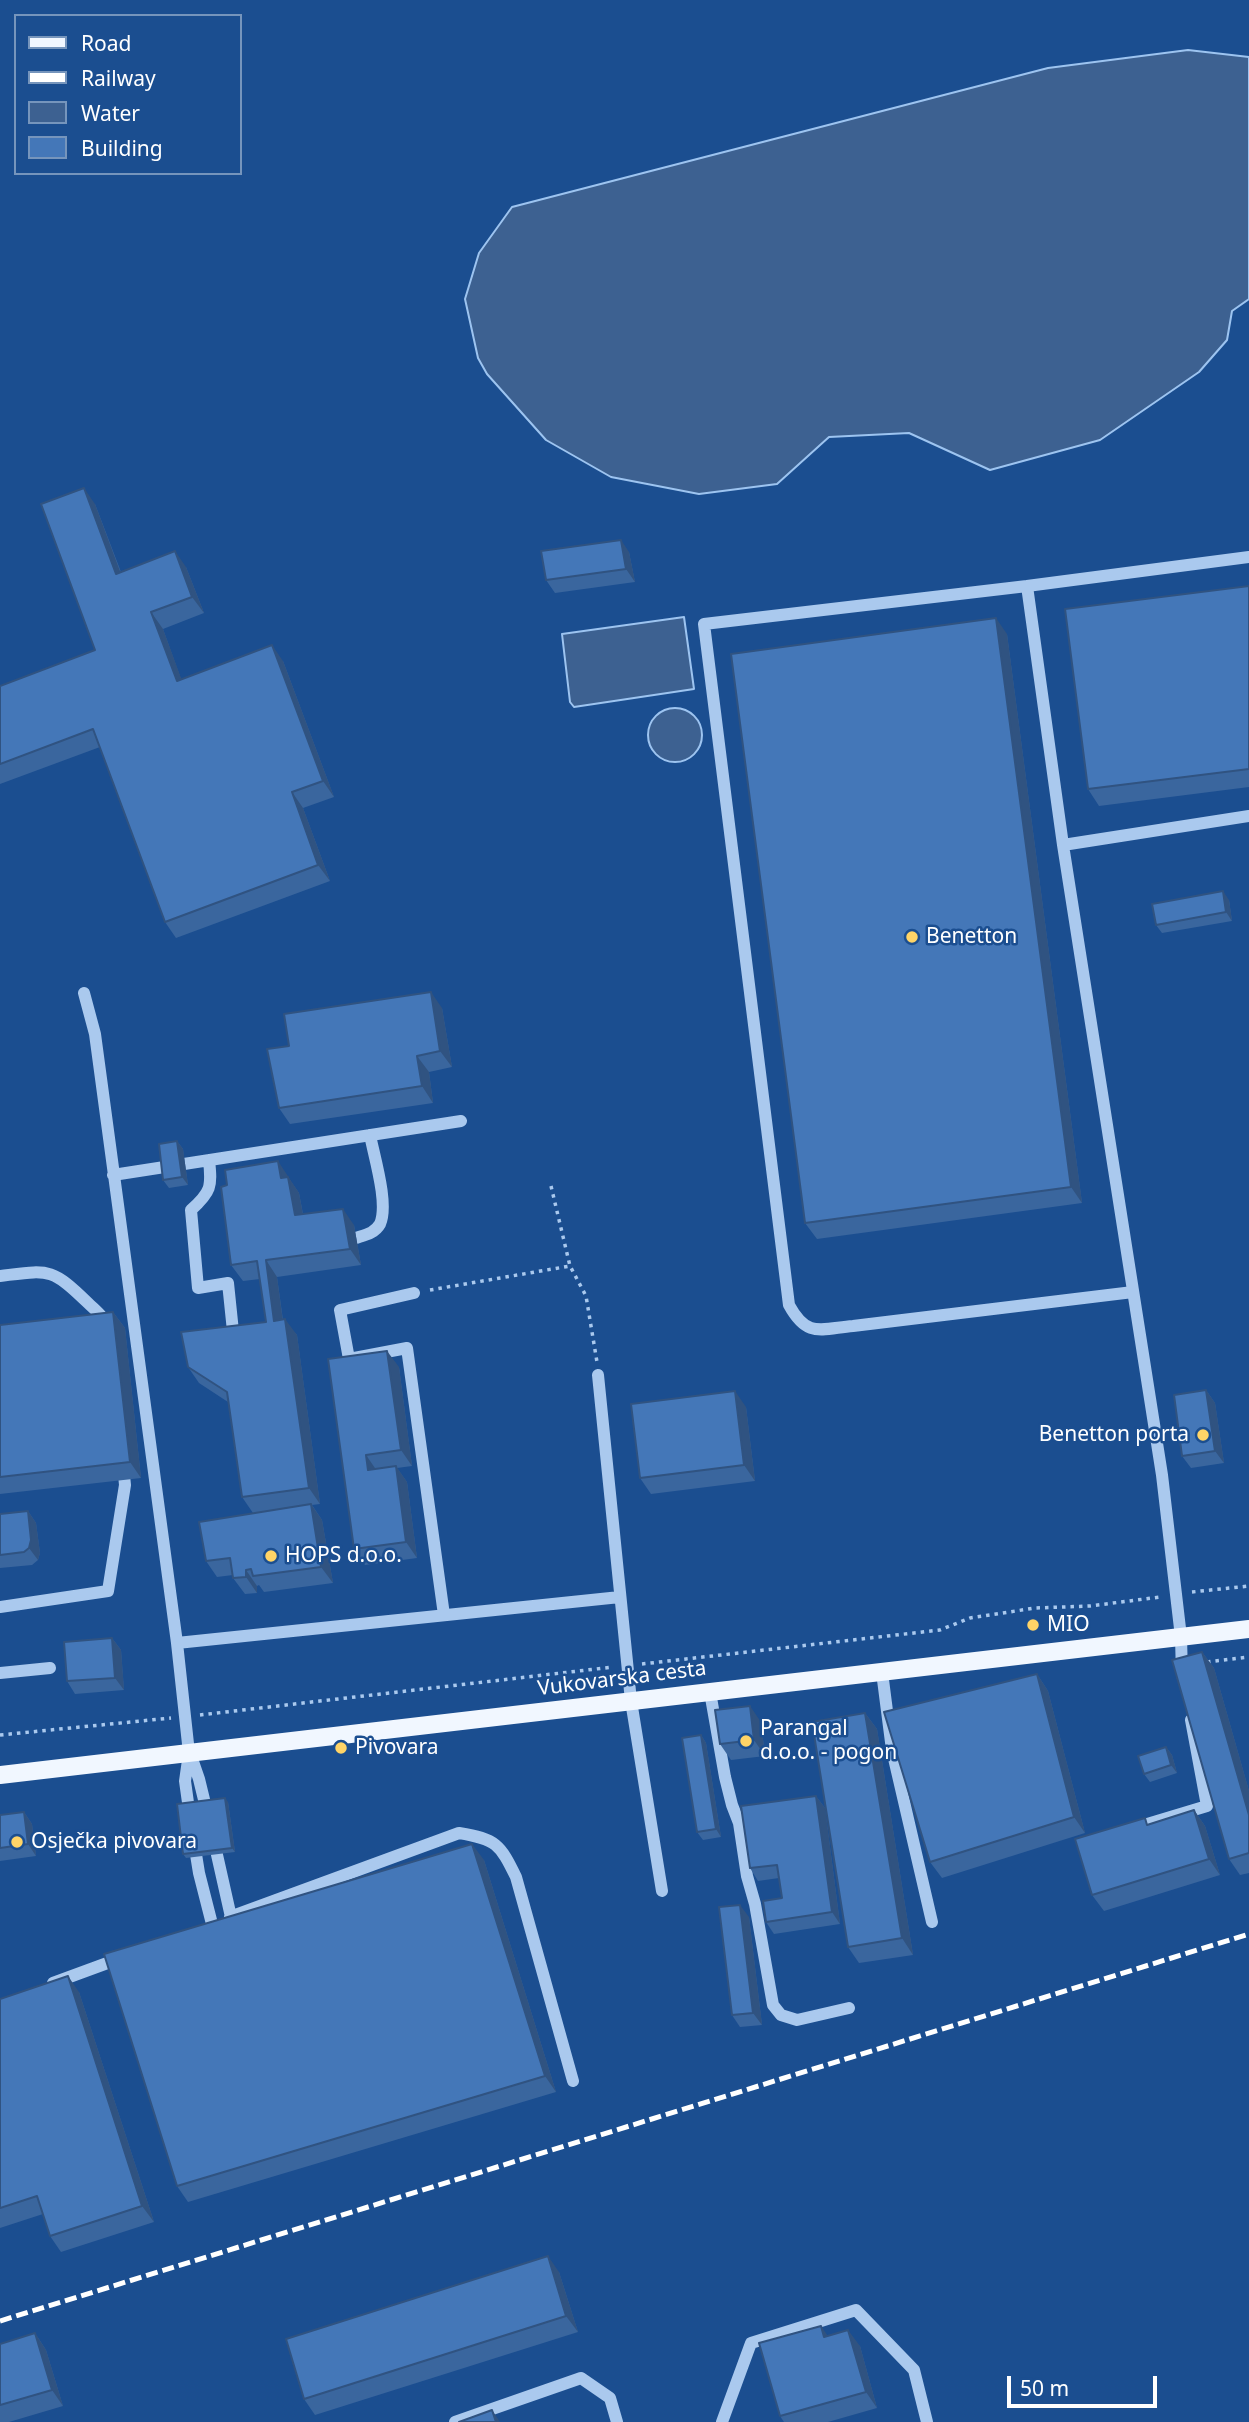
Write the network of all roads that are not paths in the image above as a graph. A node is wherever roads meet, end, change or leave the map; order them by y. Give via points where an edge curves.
1 (1249, 557) edge
2 (1027, 586) junction
3 (1249, 816) edge
4 (1063, 845) junction
5 (84, 993) dead end
6 (461, 1121) dead end
7 (370, 1135) junction
8 (209, 1160) junction
9 (113, 1175) junction
10 (356, 1238) dead end
11 (0, 1276) edge
12 (1133, 1292) junction
13 (414, 1293) road end
14 (234, 1344) edge
15 (109, 1347) edge
16 (598, 1375) road end
17 (122, 1458) edge
18 (621, 1597) junction
19 (0, 1607) edge
20 (444, 1615) junction
21 (1249, 1629) edge
22 (1181, 1637) junction
23 (177, 1643) junction
24 (50, 1668) dead end
25 (882, 1672) junction
26 (0, 1673) edge
27 (710, 1692) junction
28 (631, 1701) junction
29 (189, 1753) junction
30 (0, 1775) edge
31 (1116, 1834) edge
32 (662, 1891) dead end
33 (231, 1917) junction
34 (932, 1922) dead end
35 (137, 1952) edge
36 (37, 1989) edge
37 (849, 2008) dead end
38 (573, 2081) dead end
39 (455, 2422) edge
40 (617, 2422) edge
41 (722, 2422) edge
42 (927, 2422) edge

1 - 2 lane
2 - 4 lane
2 - 12 lane via 704,624 789,1305 797,1320 810,1329
3 - 4 lane
4 - 12 lane
5 - 9 lane via 95,1034
6 - 7 lane
7 - 8 lane
7 - 10 lane via 383,1206 380,1223
8 - 9 lane
8 - 14 lane via 212,1184 191,1210 198,1288 228,1283
9 - 23 lane
11 - 15 lane via 54,1273 106,1320
12 - 22 lane via 1162,1475
13 - 20 lane via 340,1310 349,1359 407,1348
16 - 18 lane
17 - 19 lane via 125,1485 108,1591
18 - 20 lane
18 - 28 lane
20 - 23 lane
21 - 22 main road, Vukovarska cesta
22 - 25 main road, Vukovarska cesta
22 - 31 lane via 1181,1665 1208,1806
23 - 29 lane
24 - 26 lane
25 - 27 main road, Vukovarska cesta
25 - 34 lane via 892,1750
27 - 28 main road, Vukovarska cesta
27 - 37 lane via 774,2005 780,2015 797,2020
28 - 29 main road, Vukovarska cesta
28 - 32 lane
29 - 30 main road, Vukovarska cesta
29 - 33 lane
29 - 33 lane via 186,1781 206,1926
33 - 38 lane via 459,1833 494,1842 516,1877
35 - 36 lane
39 - 40 lane via 581,2378 610,2398
41 - 42 lane via 751,2343 856,2310 914,2370

